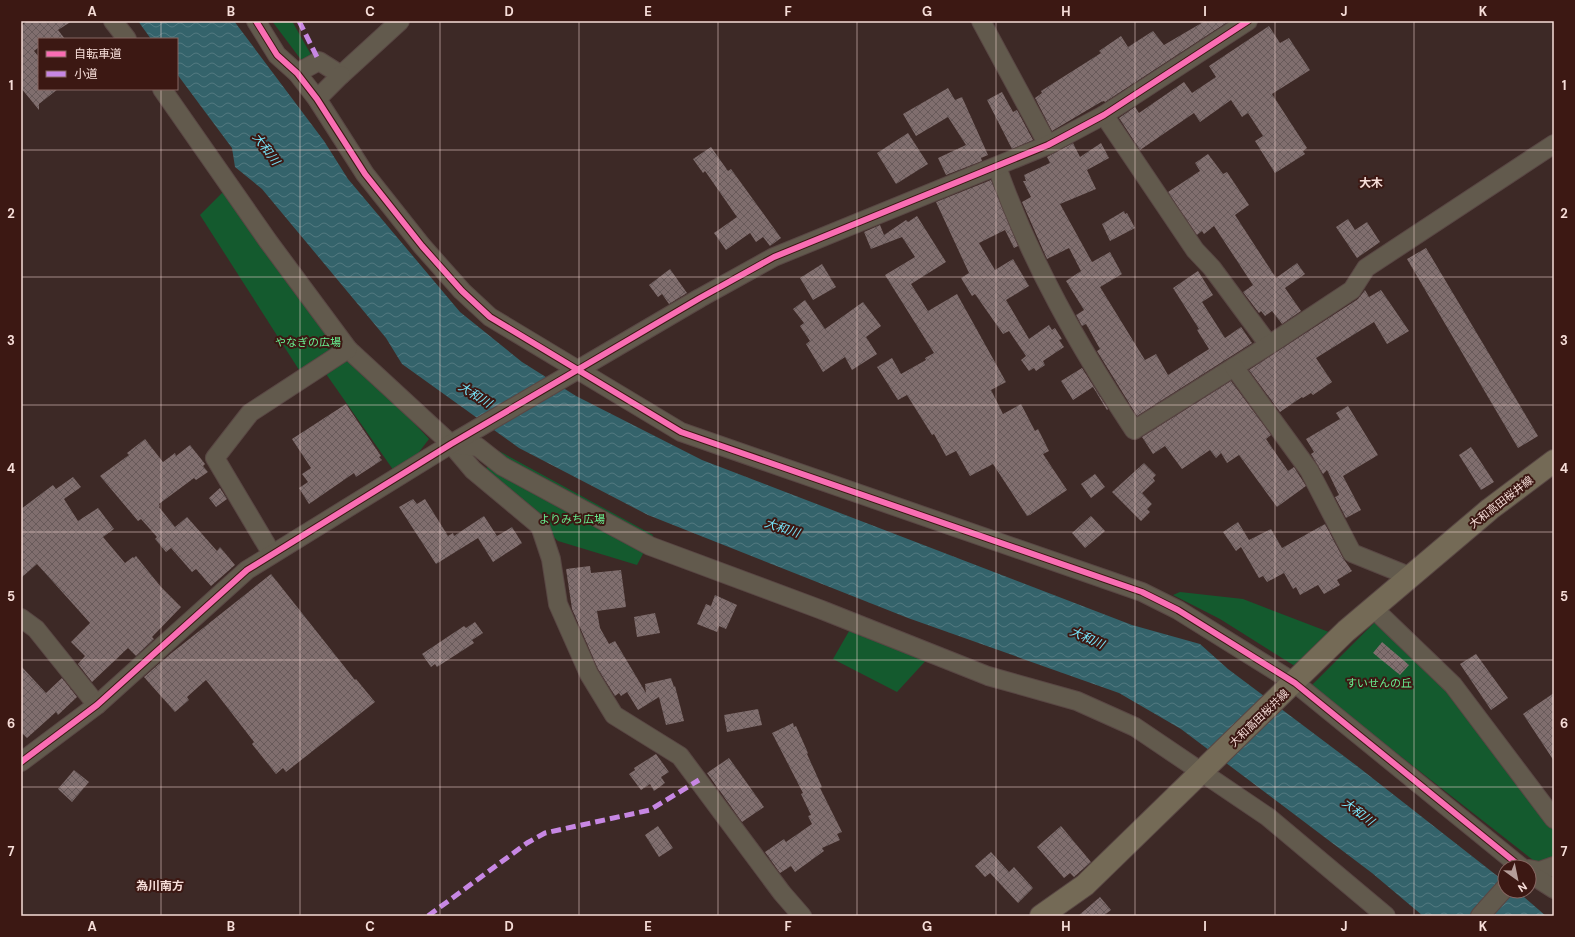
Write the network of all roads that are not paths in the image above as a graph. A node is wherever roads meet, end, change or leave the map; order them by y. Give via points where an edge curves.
1 (113, 21) edge
2 (256, 21) edge
3 (400, 21) edge
4 (980, 21) edge
5 (1248, 21) edge
6 (126, 38) edge
7 (297, 73) junction
8 (341, 75) junction
9 (163, 90) edge
10 (317, 99) junction
11 (1104, 115) junction
12 (1554, 144) edge
13 (1048, 145) junction
14 (997, 167) junction
15 (1269, 345) junction
16 (348, 349) junction
17 (1234, 367) junction
18 (576, 372) junction
19 (458, 440) junction
20 (1554, 461) edge
21 (272, 554) junction
22 (1409, 576) junction
23 (1373, 608) junction
24 (21, 618) edge
25 (1291, 686) junction
26 (97, 705) junction
27 (21, 762) edge
28 (1206, 770) junction
29 (1554, 819) edge
30 (1511, 859) edge
31 (1554, 866) edge
32 (1537, 870) edge
33 (1537, 877) edge
34 (1554, 889) edge
35 (1497, 897) edge
36 (802, 916) edge
37 (1041, 916) edge
38 (1386, 916) edge
39 (1480, 916) edge

1 - 6 street
2 - 7 street via 277,55
3 - 8 street
4 - 13 street
5 - 11 street
7 - 8 street via 319,61
7 - 10 street
8 - 10 street
9 - 16 street via 268,241
10 - 18 street via 366,174 422,246 462,291 490,317
11 - 13 street
11 - 15 street via 1195,250 1212,268
12 - 15 street via 1366,268 1352,290
13 - 14 street
14 - 17 street via 1055,301 1134,430
14 - 18 street via 774,257
15 - 17 street
16 - 19 street
16 - 21 street via 250,413 214,458
17 - 22 street via 1309,470 1352,553
18 - 19 street
18 - 25 street via 681,432 1142,592 1178,610
19 - 21 street
19 - 28 street via 478,447 502,466 650,546 822,610 988,676 1077,701 1135,728
19 - 36 street via 473,470 540,526 551,559 558,604 589,674 614,715 680,756
20 - 22 main road, 大和高田桜井線 via 1490,509
21 - 26 street via 247,570
22 - 23 main road, 大和高田桜井線
23 - 25 main road, 大和高田桜井線
23 - 29 street via 1453,685
24 - 26 street via 36,629
25 - 28 main road, 大和高田桜井線
25 - 30 street
26 - 27 street
28 - 37 main road, 大和高田桜井線 via 1085,886
28 - 38 street via 1268,817
31 - 32 street
33 - 34 street
35 - 39 street

